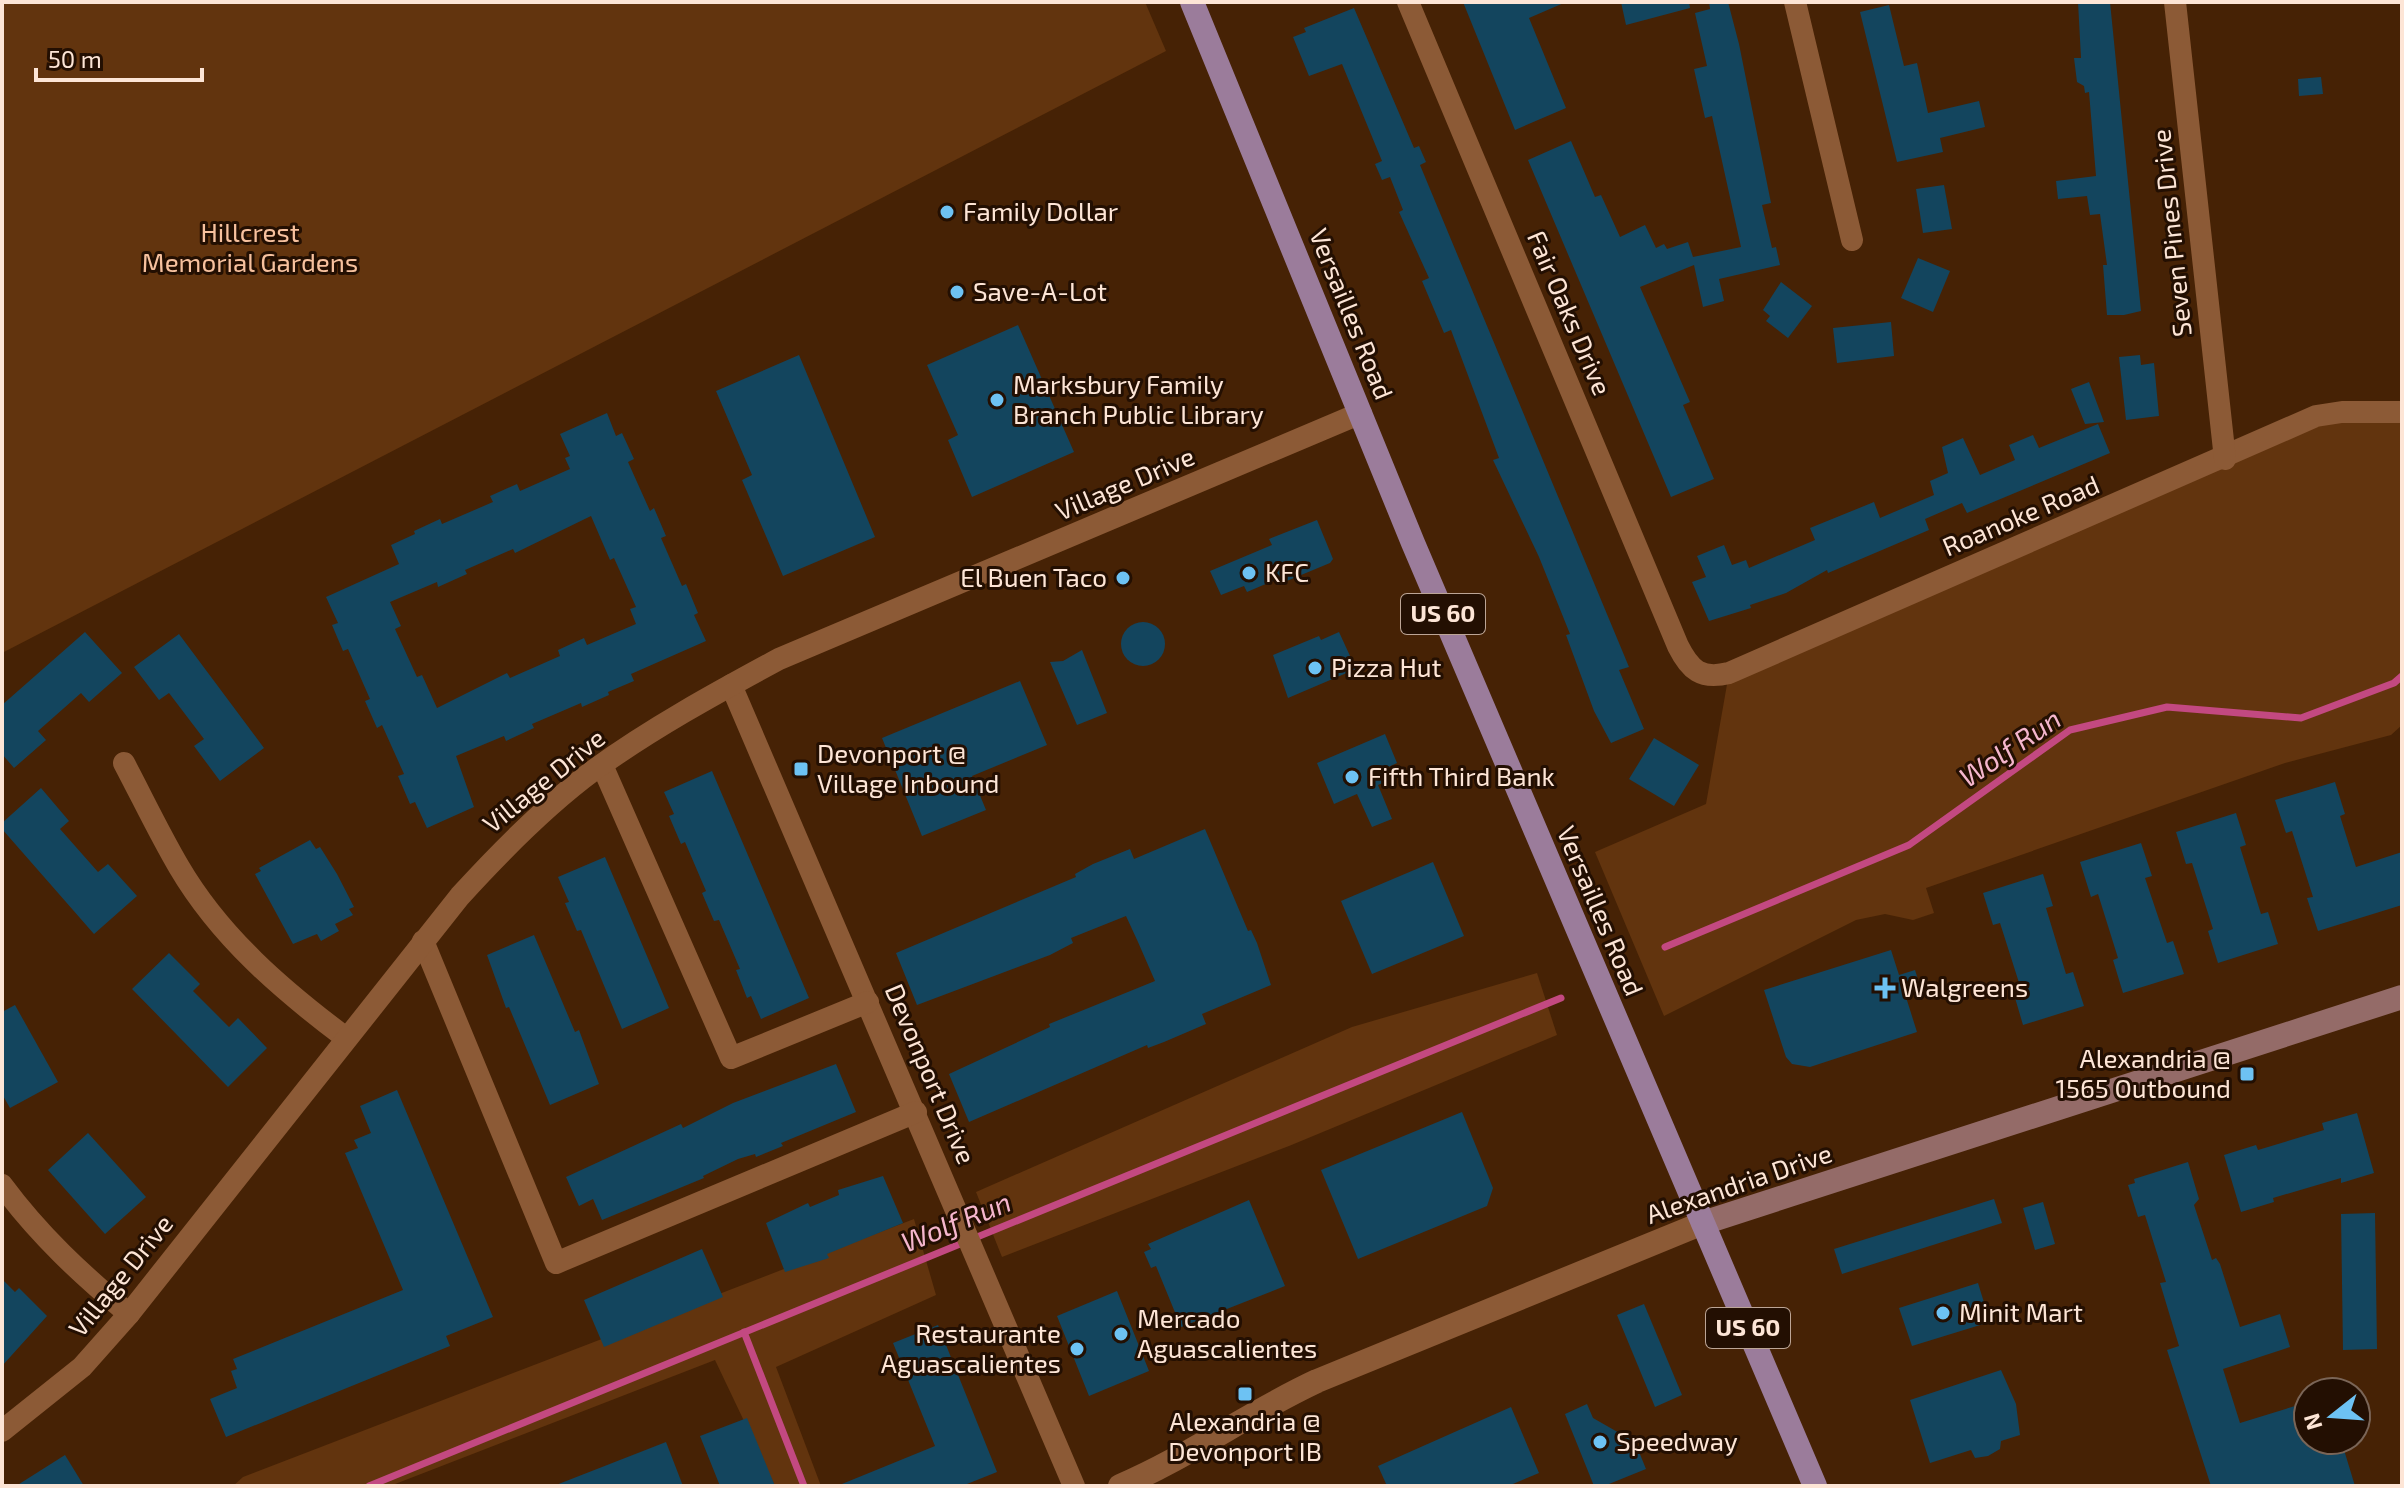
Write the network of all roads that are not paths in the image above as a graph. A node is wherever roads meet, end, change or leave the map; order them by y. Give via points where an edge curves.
1 (1192, 2) edge
2 (1408, 2) edge
3 (1795, 2) edge
4 (2175, 2) edge
5 (1852, 240) dead end
6 (2402, 412) edge
7 (1361, 413) junction
8 (2225, 459) junction
9 (1678, 646) joint
10 (731, 685) junction
11 (124, 763) dead end
12 (602, 765) junction
13 (423, 941) junction
14 (2402, 997) edge
15 (868, 1002) junction
16 (346, 1038) junction
17 (916, 1112) junction
18 (2, 1185) edge
19 (1703, 1223) junction
20 (129, 1314) junction
21 (2, 1431) edge
22 (1074, 1486) edge
23 (1120, 1486) edge
24 (1815, 1486) edge

1 - 7 main road, Versailles Road / US 60
2 - 9 street, Fair Oaks Drive
3 - 5 street
4 - 8 street, Seven Pines Drive
6 - 8 street, Roanoke Road via 2316,416
7 - 10 street, Village Drive via 779,659
7 - 19 main road, Versailles Road / US 60
8 - 9 street, Roanoke Road via 1729,673 1697,673
10 - 12 street, Village Drive
10 - 15 street, Devonport Drive
11 - 16 street via 180,869 226,932 268,975
12 - 13 street, Village Drive via 500,852
12 - 15 street via 731,1058
13 - 16 street, Village Drive
13 - 17 street via 556,1263
14 - 19 main road, Alexandria Drive
15 - 17 street, Devonport Drive
16 - 20 street, Village Drive
17 - 22 street, Devonport Drive
18 - 20 street via 72,1267
19 - 23 street, Alexandria Drive via 1317,1381
19 - 24 main road, Versailles Road / US 60
20 - 21 street, Village Drive via 82,1367

